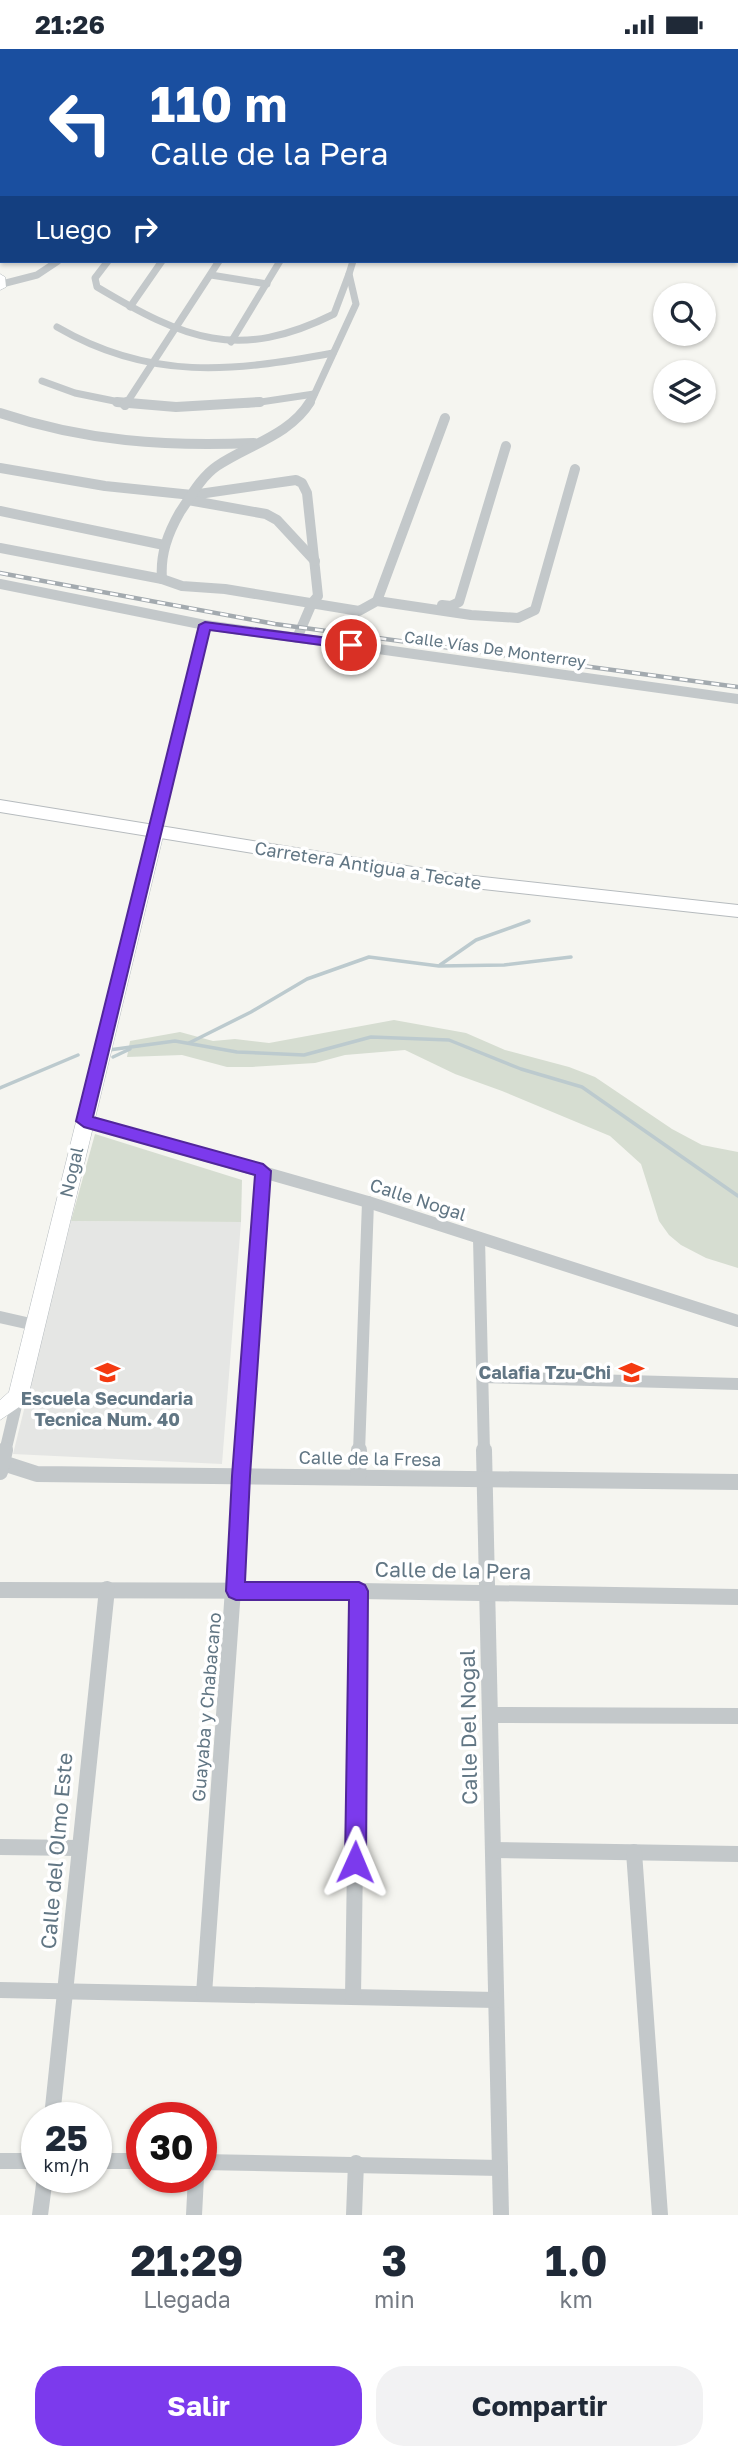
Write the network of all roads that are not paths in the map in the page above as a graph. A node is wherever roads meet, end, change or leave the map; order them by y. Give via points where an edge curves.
1 (55, 263) edge
2 (107, 263) edge
3 (161, 263) edge
4 (218, 263) edge
5 (279, 263) edge
6 (353, 263) edge
7 (349, 274) junction
8 (211, 275) junction
9 (1, 282) edge
10 (267, 283) junction
11 (130, 307) junction
12 (57, 327) dead end
13 (178, 327) junction
14 (231, 342) junction
15 (333, 353) junction
16 (152, 365) junction
17 (42, 381) dead end
18 (314, 394) junction
19 (125, 405) junction
20 (0, 413) edge
21 (445, 418) dead end
22 (255, 443) junction
23 (506, 446) dead end
24 (0, 468) edge
25 (575, 469) dead end
26 (190, 497) junction
27 (0, 511) edge
28 (164, 545) junction
29 (0, 548) edge
30 (316, 561) junction
31 (162, 579) junction
32 (0, 584) edge
33 (377, 601) junction
34 (312, 603) junction
35 (390, 603) junction
36 (205, 625) junction
37 (297, 638) junction
38 (738, 699) edge
39 (0, 806) edge
40 (156, 832) junction
41 (738, 911) edge
42 (84, 1121) junction
43 (263, 1171) junction
44 (368, 1202) junction
45 (479, 1238) junction
46 (0, 1317) edge
47 (738, 1321) edge
48 (35, 1325) junction
49 (482, 1377) junction
50 (738, 1384) edge
51 (18, 1397) junction
52 (0, 1411) edge
53 (1, 1466) edge
54 (241, 1476) junction
55 (358, 1477) junction
56 (485, 1481) junction
57 (738, 1482) edge
58 (107, 1589) junction
59 (0, 1590) edge
60 (236, 1591) junction
61 (359, 1591) junction
62 (487, 1593) junction
63 (738, 1597) edge
64 (490, 1715) junction
65 (738, 1716) edge
66 (0, 1847) edge
67 (78, 1848) junction
68 (493, 1850) junction
69 (634, 1852) junction
70 (738, 1854) edge
71 (0, 1990) edge
72 (67, 1992) junction
73 (204, 1994) junction
74 (353, 1997) junction
75 (496, 2000) junction
76 (54, 2102) edge
77 (0, 2161) edge
78 (21, 2161) edge
79 (217, 2162) edge
80 (356, 2163) junction
81 (500, 2168) junction
82 (43, 2193) edge
83 (195, 2193) edge
84 (40, 2215) edge
85 (194, 2215) edge
86 (354, 2215) edge
87 (501, 2215) edge
88 (660, 2215) edge

1 - 9 street via 37,275
2 - 11 street via 94,283
3 - 11 street
4 - 8 street
5 - 10 street
6 - 7 street
7 - 14 street via 334,314 298,330
7 - 15 street via 356,304
8 - 10 street
8 - 13 street
10 - 14 street
11 - 13 street
12 - 16 street
13 - 14 street
13 - 16 street
15 - 16 street via 233,369
15 - 18 street
16 - 19 street
17 - 19 street
18 - 19 street via 223,406
18 - 22 street via 300,417
20 - 22 street via 99,440 187,446
21 - 33 street
22 - 26 street via 215,468
23 - 35 street via 459,602 451,606
24 - 26 street
25 - 35 street via 535,610 527,616 471,615
26 - 28 street
26 - 30 street via 277,520
26 - 30 street via 296,479 307,493
27 - 28 street
28 - 31 street
29 - 31 street
30 - 34 street via 318,596
31 - 34 street via 182,586
32 - 36 street, Calle Vías De Monterrey
33 - 34 street via 359,611
33 - 35 street
34 - 37 street
36 - 37 street, Calle Vías De Monterrey
36 - 40 street
37 - 38 street, Calle Vías De Monterrey
39 - 40 main road, Carretera Antigua a Tecate
40 - 41 main road, Carretera Antigua a Tecate via 456,880
40 - 42 street, Nogal
42 - 43 street, Calle Nogal
42 - 48 street, Nogal
43 - 44 street, Calle Nogal
43 - 54 street, Guayaba y Chabacano
44 - 45 street, Calle Nogal
44 - 55 street
45 - 47 street, Calle Nogal
45 - 49 street, Calle Del Nogal
46 - 48 street
48 - 51 street, Nogal
49 - 50 street
49 - 56 street, Calle Del Nogal
51 - 52 street
51 - 53 street, Nogal
53 - 54 street, Calle de la Fresa via 37,1474
54 - 55 street, Calle de la Fresa
54 - 60 street, Guayaba y Chabacano
55 - 56 street, Calle de la Fresa
56 - 57 street, Calle de la Fresa
56 - 62 street, Calle Del Nogal
58 - 59 street, Calle de la Pera
58 - 60 street, Calle de la Pera
58 - 67 street, Calle del Olmo Este
60 - 61 street, Calle de la Pera
60 - 73 street, Guayaba y Chabacano
61 - 62 street, Calle de la Pera
61 - 74 street
62 - 63 street, Calle de la Pera
62 - 64 street, Calle Del Nogal
64 - 65 street
64 - 68 street, Calle Del Nogal
66 - 67 street
67 - 72 street, Calle del Olmo Este
68 - 69 street
68 - 75 street, Calle Del Nogal
69 - 70 street
69 - 88 street
71 - 72 street
72 - 73 street
72 - 76 street, Calle del Olmo Este
73 - 74 street
74 - 75 street
75 - 81 street, Calle Del Nogal
77 - 78 street
79 - 80 street
80 - 81 street
80 - 86 street
81 - 87 street, Calle Del Nogal
82 - 84 street
83 - 85 street

